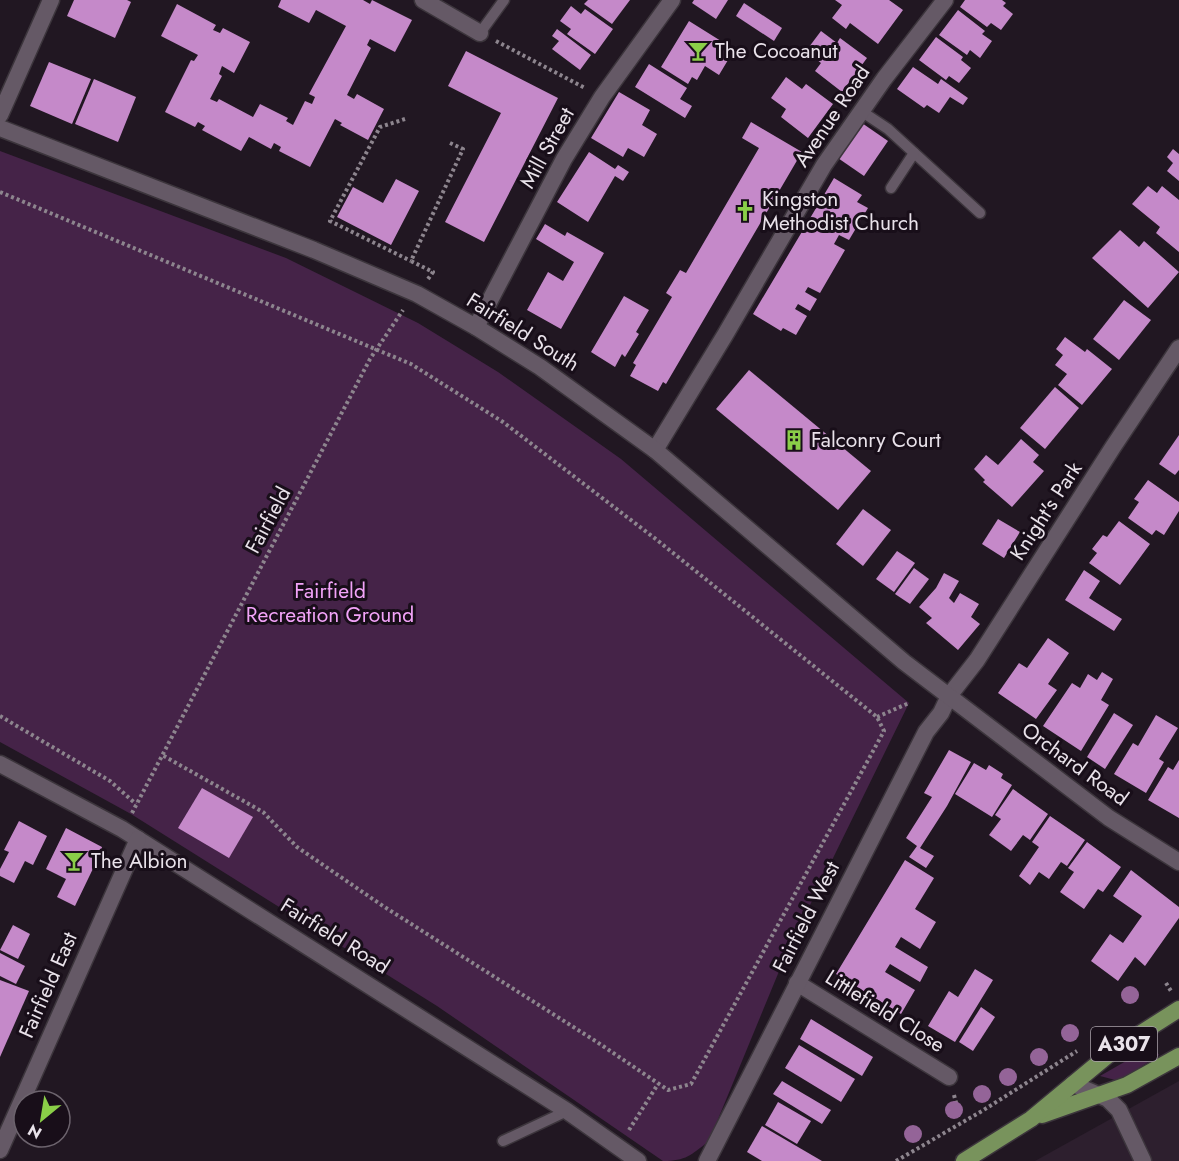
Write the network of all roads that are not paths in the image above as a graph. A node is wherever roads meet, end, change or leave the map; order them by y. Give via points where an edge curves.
1 (51, 0) edge
2 (423, 0) edge
3 (504, 0) edge
4 (672, 0) edge
5 (945, 0) edge
6 (480, 33) joint
7 (861, 111) junction
8 (0, 116) edge
9 (0, 128) edge
10 (914, 153) junction
11 (891, 188) dead end
12 (980, 213) dead end
13 (476, 327) junction
14 (1179, 348) edge
15 (655, 450) junction
16 (949, 696) junction
17 (0, 764) edge
18 (138, 839) junction
19 (1179, 862) edge
20 (797, 983) junction
21 (1179, 1009) edge
22 (1179, 1056) edge
23 (949, 1077) dead end
24 (1073, 1084) junction
25 (1127, 1085) junction
26 (1098, 1094) junction
27 (1119, 1110) junction
28 (567, 1111) junction
29 (1031, 1119) junction
30 (504, 1141) dead end
31 (0, 1150) edge
32 (638, 1161) edge
33 (708, 1161) edge
34 (964, 1161) edge
35 (1143, 1161) edge

1 - 8 street
2 - 6 street
3 - 6 lane
4 - 13 street, Mill Street via 602,97 564,159
5 - 7 street, Avenue Road
7 - 10 lane
7 - 15 street, Avenue Road via 824,165
9 - 13 street, Fairfield South via 314,250 417,294
10 - 11 lane
10 - 12 lane
13 - 15 street, Fairfield South via 540,367
14 - 16 street, Knight's Park via 977,660
15 - 16 street, Fairfield South
16 - 19 street, Orchard Road via 1100,812
16 - 20 street, Fairfield West via 926,732
17 - 18 street, Fairfield Road
18 - 28 street, Fairfield Road
18 - 31 street, Fairfield East
20 - 23 street, Littlefield Close
20 - 33 street, Fairfield West
21 - 24 main road, A307 via 1113,1051
22 - 25 main road, A307
24 - 26 street
24 - 29 main road, A307
25 - 26 main road, A307
25 - 27 street
26 - 27 street
26 - 29 main road, A307
27 - 35 street
28 - 30 lane
28 - 32 street, Fairfield Road
29 - 34 main road, A307

